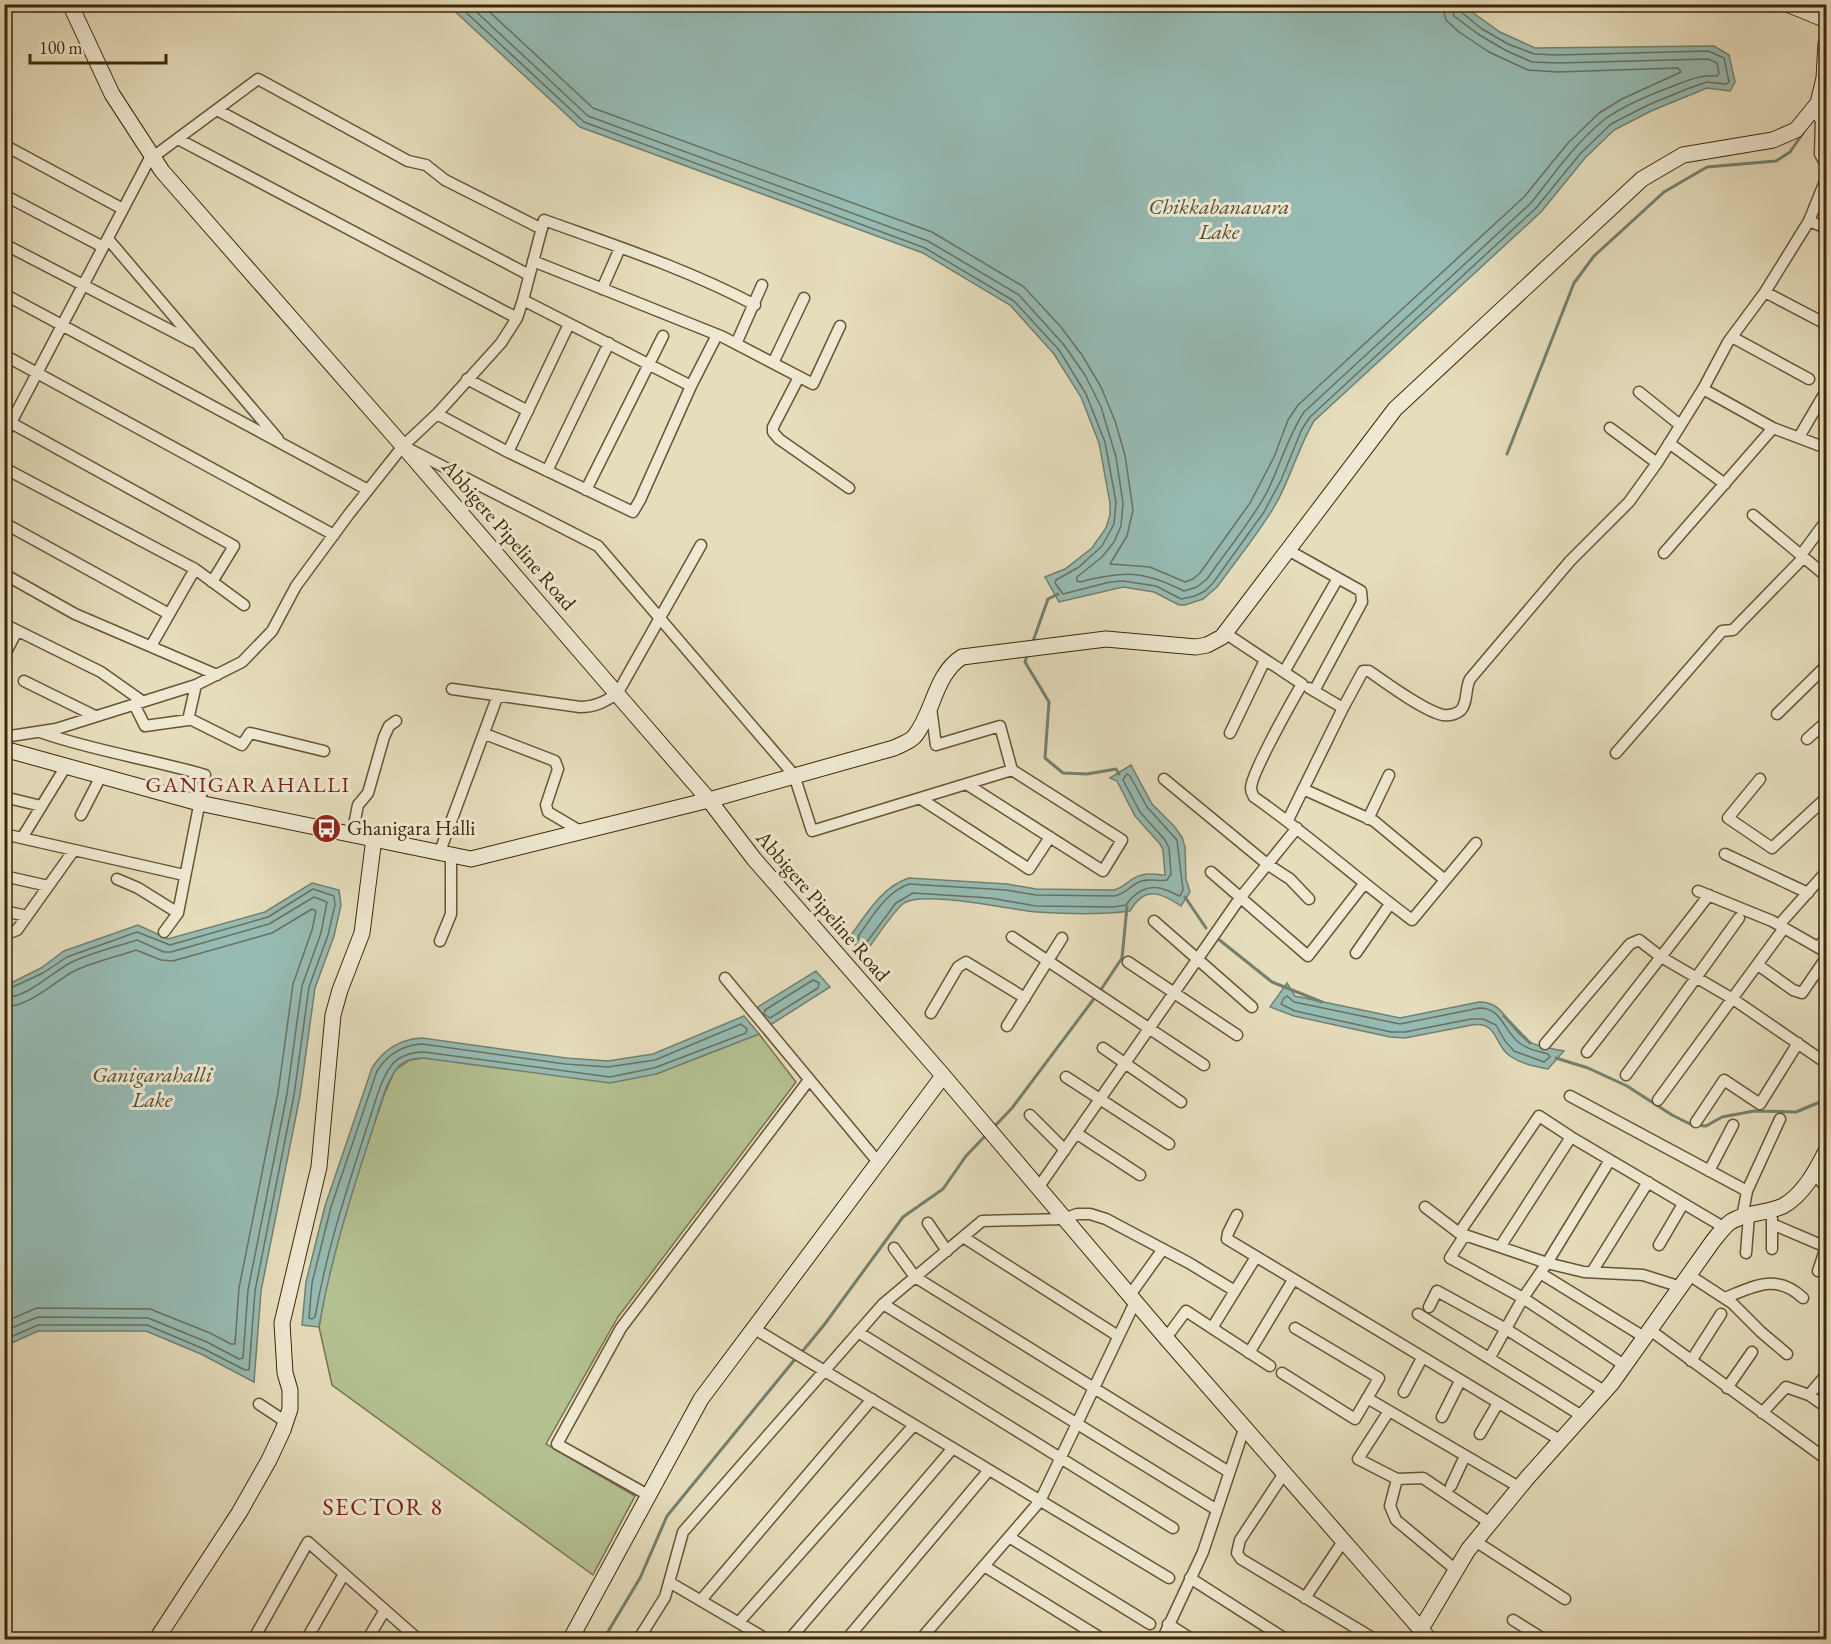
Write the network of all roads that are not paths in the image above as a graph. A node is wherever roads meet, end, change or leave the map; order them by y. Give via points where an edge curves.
1 (70, 4) edge
2 (1825, 4) edge
3 (1790, 6) edge
4 (1827, 20) edge
5 (1827, 43) edge
6 (217, 110) junction
7 (1816, 113) junction
8 (178, 139) junction
9 (4, 145) edge
10 (152, 156) junction
11 (1827, 165) edge
12 (1827, 179) edge
13 (4, 195) edge
14 (121, 208) dead end
15 (1809, 221) junction
16 (1827, 228) edge
17 (542, 229) junction
18 (4, 243) edge
19 (105, 243) junction
20 (620, 248) junction
21 (533, 261) junction
22 (530, 275) junction
23 (83, 285) junction
24 (762, 285) dead end
25 (602, 289) junction
26 (1765, 292) junction
27 (4, 294) edge
28 (804, 298) dead end
29 (524, 300) junction
30 (754, 305) junction
31 (517, 318) junction
32 (569, 324) junction
33 (1827, 324) edge
34 (62, 325) junction
35 (840, 326) dead end
36 (717, 334) junction
37 (663, 336) dead end
38 (1732, 337) junction
39 (609, 343) junction
40 (736, 344) junction
41 (198, 345) junction
42 (4, 355) edge
43 (773, 363) junction
44 (649, 365) junction
45 (38, 373) junction
46 (800, 376) junction
47 (467, 379) junction
48 (1809, 379) dead end
49 (691, 386) junction
50 (1703, 389) junction
51 (1827, 391) edge
52 (1639, 392) dead end
53 (528, 411) junction
54 (436, 414) junction
55 (8, 421) edge
56 (1680, 425) junction
57 (1611, 428) dead end
58 (1773, 428) junction
59 (4, 436) edge
60 (1799, 437) junction
61 (1669, 443) junction
62 (282, 444) junction
63 (403, 446) junction
64 (1827, 448) edge
65 (508, 452) junction
66 (1657, 463) junction
67 (4, 468) edge
68 (547, 471) junction
69 (1725, 484) junction
70 (849, 488) dead end
71 (368, 490) junction
72 (586, 490) junction
73 (1753, 515) dead end
74 (1827, 521) edge
75 (4, 523) edge
76 (334, 535) junction
77 (701, 545) dead end
78 (1288, 550) junction
79 (1664, 553) dead end
80 (1802, 556) junction
81 (195, 569) junction
82 (4, 574) edge
83 (1827, 576) edge
84 (1338, 578) junction
85 (212, 582) junction
86 (244, 605) dead end
87 (170, 614) junction
88 (660, 618) junction
89 (4, 624) edge
90 (17, 631) junction
91 (1225, 633) junction
92 (151, 646) junction
93 (4, 656) edge
94 (1265, 660) junction
95 (1827, 666) edge
96 (1284, 672) junction
97 (217, 675) junction
98 (24, 681) dead end
99 (1302, 684) junction
100 (196, 685) junction
101 (452, 689) dead end
102 (1314, 691) junction
103 (617, 694) junction
104 (498, 695) junction
105 (138, 702) junction
106 (930, 704) junction
107 (1343, 708) junction
108 (1777, 714) dead end
109 (95, 716) junction
110 (188, 718) junction
111 (396, 721) dead end
112 (1827, 722) edge
113 (38, 732) junction
114 (1230, 733) dead end
115 (484, 734) junction
116 (4, 737) edge
117 (1807, 739) dead end
118 (4, 749) edge
119 (324, 751) dead end
120 (1616, 753) dead end
121 (66, 766) junction
122 (1012, 770) junction
123 (794, 775) junction
124 (1389, 775) dead end
125 (101, 776) junction
126 (1164, 779) dead end
127 (1760, 780) dead end
128 (968, 784) junction
129 (1303, 789) junction
130 (4, 797) edge
131 (1827, 798) edge
132 (921, 799) junction
133 (709, 800) junction
134 (199, 802) junction
135 (41, 806) junction
136 (81, 815) dead end
137 (1368, 819) junction
138 (1288, 820) junction
139 (1297, 828) junction
140 (582, 832) junction
141 (4, 834) edge
142 (352, 835) junction
143 (1050, 837) junction
144 (22, 838) junction
145 (374, 838) junction
146 (1476, 843) dead end
147 (74, 850) junction
148 (1725, 854) dead end
149 (445, 855) junction
150 (1267, 864) junction
151 (1211, 872) dead end
152 (1827, 872) edge
153 (184, 875) junction
154 (4, 876) edge
155 (117, 879) dead end
156 (1445, 880) junction
157 (1364, 884) junction
158 (48, 886) junction
159 (1698, 891) dead end
160 (1808, 893) junction
161 (1709, 895) junction
162 (1240, 898) junction
163 (1309, 899) dead end
164 (1390, 904) junction
165 (4, 911) edge
166 (178, 913) junction
167 (27, 916) junction
168 (1739, 918) dead end
169 (1154, 921) dead end
170 (1782, 927) junction
171 (164, 932) dead end
172 (4, 935) edge
173 (1012, 937) dead end
174 (1062, 938) dead end
175 (1827, 938) edge
176 (440, 941) dead end
177 (1356, 953) dead end
178 (1823, 953) edge
179 (1661, 957) junction
180 (1198, 961) junction
181 (1128, 962) dead end
182 (1048, 963) junction
183 (1758, 965) junction
184 (1696, 977) junction
185 (725, 978) dead end
186 (1172, 993) junction
187 (1025, 998) junction
188 (1733, 999) junction
189 (1252, 1007) dead end
190 (931, 1013) dead end
191 (1007, 1026) dead end
192 (1149, 1028) junction
193 (1237, 1035) dead end
194 (1798, 1043) junction
195 (1545, 1044) dead end
196 (1103, 1048) dead end
197 (1587, 1052) dead end
198 (1124, 1063) junction
199 (1827, 1063) edge
200 (1204, 1065) dead end
201 (1626, 1075) dead end
202 (943, 1076) junction
203 (1066, 1077) dead end
204 (808, 1080) junction
205 (1570, 1096) dead end
206 (1100, 1099) junction
207 (1658, 1100) dead end
208 (1181, 1102) dead end
209 (1030, 1115) dead end
210 (1780, 1119) dead end
211 (1696, 1122) dead end
212 (1733, 1125) dead end
213 (1076, 1133) junction
214 (1571, 1137) junction
215 (1169, 1144) dead end
216 (1065, 1150) junction
217 (1827, 1151) edge
218 (1610, 1160) junction
219 (878, 1162) junction
220 (1709, 1171) junction
221 (1814, 1174) junction
222 (1140, 1175) dead end
223 (1648, 1182) junction
224 (1827, 1187) edge
225 (1038, 1188) junction
226 (1747, 1191) junction
227 (1683, 1204) junction
228 (1425, 1207) dead end
229 (1237, 1215) dead end
230 (1746, 1216) junction
231 (1772, 1217) junction
232 (1063, 1219) junction
233 (928, 1222) dead end
234 (1725, 1228) junction
235 (1462, 1234) junction
236 (963, 1237) junction
237 (1659, 1245) dead end
238 (1500, 1247) junction
239 (894, 1248) dead end
240 (1772, 1248) dead end
241 (1163, 1249) junction
242 (947, 1251) junction
243 (1746, 1253) dead end
244 (1257, 1257) junction
245 (1547, 1263) junction
246 (1592, 1272) junction
247 (1818, 1272) dead end
248 (1540, 1273) junction
249 (915, 1277) junction
250 (1293, 1280) junction
251 (1685, 1281) junction
252 (1235, 1291) junction
253 (1133, 1298) junction
254 (1523, 1298) junction
255 (1725, 1298) junction
256 (1803, 1298) dead end
257 (883, 1304) junction
258 (1429, 1307) dead end
259 (1418, 1314) dead end
260 (1721, 1314) dead end
261 (753, 1328) junction
262 (1212, 1328) junction
263 (1295, 1328) dead end
264 (1506, 1329) junction
265 (858, 1332) junction
266 (1647, 1334) junction
267 (1118, 1336) junction
268 (1166, 1338) junction
269 (1752, 1352) dead end
270 (1250, 1353) junction
271 (1787, 1354) dead end
272 (1490, 1357) junction
273 (1422, 1358) junction
274 (1691, 1361) junction
275 (1624, 1365) junction
276 (1270, 1366) dead end
277 (824, 1371) junction
278 (1282, 1373) dead end
279 (1827, 1375) edge
280 (1460, 1381) junction
281 (1094, 1388) junction
282 (1727, 1388) junction
283 (1604, 1391) junction
284 (1404, 1392) dead end
285 (1809, 1395) junction
286 (1367, 1398) junction
287 (872, 1399) junction
288 (1498, 1403) junction
289 (259, 1404) dead end
290 (1827, 1407) edge
291 (1389, 1411) junction
292 (1762, 1413) junction
293 (1582, 1416) junction
294 (1442, 1417) dead end
295 (285, 1422) junction
296 (1076, 1423) junction
297 (914, 1425) junction
298 (1245, 1426) junction
299 (1480, 1434) dead end
300 (1560, 1440) junction
301 (953, 1448) junction
302 (1465, 1456) junction
303 (1060, 1457) junction
304 (1827, 1459) edge
305 (989, 1470) junction
306 (1229, 1472) junction
307 (1285, 1472) junction
308 (1397, 1479) junction
309 (1451, 1486) dead end
310 (1519, 1488) junction
311 (648, 1495) junction
312 (1040, 1501) junction
313 (1217, 1510) junction
314 (1490, 1522) junction
315 (1173, 1527) dead end
316 (1009, 1537) junction
317 (1344, 1540) junction
318 (1475, 1541) junction
319 (984, 1566) junction
320 (1456, 1570) junction
321 (344, 1574) junction
322 (1169, 1578) dead end
323 (1190, 1578) junction
324 (669, 1582) junction
325 (1305, 1598) junction
326 (1565, 1599) dead end
327 (701, 1600) junction
328 (385, 1610) junction
329 (1514, 1620) dead end
330 (739, 1622) junction
331 (1150, 1624) dead end
332 (1168, 1624) junction
333 (1422, 1636) edge
334 (571, 1639) edge
335 (1543, 1639) edge
336 (156, 1640) edge
337 (253, 1640) edge
338 (306, 1640) edge
339 (367, 1640) edge
340 (418, 1640) edge
341 (638, 1640) edge
342 (768, 1640) edge
343 (789, 1640) edge
344 (846, 1640) edge
345 (920, 1640) edge
346 (1104, 1640) edge
347 (1162, 1640) edge
348 (1193, 1640) edge
349 (1287, 1640) edge
350 (1376, 1640) edge

1 - 10 street, Abbigere Pipeline Road via 112,94
2 - 3 street
3 - 4 street
5 - 7 street
6 - 8 street
6 - 17 street via 258,79
6 - 22 street
7 - 11 street via 1822,132 1820,154
7 - 78 street via 1796,130 1773,140 1683,155 1642,179 1395,409
8 - 10 street
8 - 31 street
9 - 14 street
10 - 19 street
10 - 63 street, Abbigere Pipeline Road
12 - 15 street
13 - 19 street
15 - 16 street
15 - 26 street
17 - 20 street via 544,220
17 - 21 street
18 - 23 street
19 - 23 street
19 - 41 street
20 - 25 street
20 - 30 street via 714,283
21 - 22 street
21 - 25 street
22 - 29 street
23 - 34 street
23 - 41 street
24 - 30 street
25 - 36 street
26 - 33 street
26 - 38 street
27 - 34 street
28 - 43 street
29 - 31 street
29 - 32 street
30 - 40 street
31 - 47 street via 501,343
32 - 39 street
32 - 53 street
34 - 45 street
34 - 62 street
35 - 46 street via 813,384
36 - 40 street
36 - 49 street
37 - 44 street
38 - 48 street
38 - 50 street
39 - 44 street
39 - 68 street
40 - 43 street
41 - 62 street
42 - 45 street
43 - 46 street
44 - 49 street
44 - 72 street
45 - 55 street
45 - 76 street
46 - 70 street via 773,432
47 - 53 street
47 - 54 street
49 - 72 street via 633,512
50 - 56 street
50 - 58 street
51 - 60 street
52 - 56 street
53 - 65 street
54 - 63 street
54 - 65 street
55 - 59 street
55 - 85 street via 234,546
56 - 61 street
57 - 66 street
58 - 60 street
58 - 69 street
60 - 64 street
61 - 66 street
61 - 69 street
62 - 71 street
63 - 71 street
63 - 88 street via 598,546
63 - 103 street, Abbigere Pipeline Road
65 - 68 street
66 - 107 street via 1623,510 1570,561 1470,678 1459,712 1434,712 1369,671 1363,671
67 - 81 street
68 - 72 street
69 - 79 street
71 - 76 street
73 - 80 street
74 - 80 street
75 - 87 street
76 - 97 street via 296,586 272,631 242,662
77 - 88 street
78 - 84 street
78 - 91 street
80 - 83 street
80 - 120 street via 1733,630 1722,632
81 - 85 street
81 - 87 street
82 - 92 street via 75,614
84 - 96 street
84 - 102 street via 1361,591 1362,602
85 - 86 street
87 - 92 street
88 - 103 street
88 - 123 street
89 - 90 street
90 - 93 street
90 - 105 street via 100,672
91 - 94 street
91 - 106 street via 1207,645 1106,639 962,657 944,676
92 - 97 street
94 - 96 street
94 - 114 street
95 - 108 street
96 - 99 street
97 - 100 street
98 - 109 street
99 - 102 street
99 - 138 street via 1251,786 1254,797
100 - 105 street
100 - 110 street
101 - 104 street
102 - 107 street
103 - 104 street via 593,707
103 - 133 street, Abbigere Pipeline Road
104 - 115 street
105 - 109 street
105 - 110 street via 145,726
106 - 122 street via 936,745 1000,726
106 - 123 street via 913,738 905,743
107 - 129 street
109 - 113 street
110 - 119 street via 242,745 250,733
111 - 142 street via 384,737 368,792 358,805
112 - 117 street
113 - 116 street
113 - 134 street via 206,775
115 - 140 street via 555,761 558,770 546,805 548,812
115 - 149 street
118 - 121 street
121 - 125 street
121 - 135 street
122 - 128 street
122 - 143 street via 1122,840 1103,871
123 - 132 street via 812,831
123 - 133 street
124 - 137 street
125 - 134 street
125 - 136 street
126 - 150 street
127 - 131 street via 1728,818 1772,848
128 - 132 street
128 - 143 street
129 - 137 street
129 - 138 street
130 - 135 street
132 - 143 street via 1029,869
133 - 140 street
133 - 202 street, Abbigere Pipeline Road via 754,859
134 - 142 street
134 - 153 street
135 - 144 street
137 - 156 street
138 - 139 street
139 - 150 street
139 - 157 street
140 - 149 street via 471,859
141 - 144 street
142 - 145 street
144 - 147 street
145 - 149 street
145 - 295 street via 362,933 333,1015 319,1167 282,1323 290,1390
146 - 156 street
147 - 153 street
147 - 158 street
148 - 160 street
149 - 176 street via 451,914
150 - 162 street
150 - 163 street via 1290,879
151 - 162 street
152 - 160 street
153 - 166 street
154 - 158 street
155 - 166 street
156 - 164 street via 1412,920
157 - 162 street via 1308,956
157 - 164 street
158 - 167 street
159 - 161 street
160 - 170 street
161 - 170 street
161 - 179 street
162 - 180 street
164 - 177 street
165 - 167 street
166 - 171 street
167 - 172 street via 16,930
168 - 184 street
169 - 180 street
170 - 178 street
170 - 183 street
173 - 182 street
174 - 182 street
175 - 178 street
178 - 183 street via 1802,993
179 - 184 street
179 - 195 street via 1634,941
179 - 197 street
180 - 186 street
180 - 189 street
181 - 186 street
182 - 187 street
182 - 192 street
183 - 188 street
184 - 188 street
184 - 201 street
185 - 204 street
186 - 192 street
186 - 193 street
187 - 190 street via 966,962 958,967
187 - 191 street
188 - 194 street
188 - 207 street
192 - 198 street
192 - 200 street
194 - 199 street
194 - 211 street via 1760,1104 1724,1080
196 - 198 street
198 - 206 street
198 - 208 street
202 - 219 street
202 - 225 street, Abbigere Pipeline Road
203 - 206 street
204 - 219 street
204 - 311 street via 621,1328 557,1444
205 - 220 street
206 - 213 street
206 - 215 street
209 - 216 street
210 - 226 street
212 - 220 street
213 - 216 street
213 - 222 street
214 - 218 street
214 - 235 street via 1539,1116
214 - 238 street
216 - 225 street
217 - 221 street
218 - 223 street
218 - 245 street
219 - 261 street
220 - 226 street
221 - 224 street
221 - 231 street
223 - 227 street
223 - 246 street
225 - 232 street, Abbigere Pipeline Road
226 - 230 street
227 - 234 street
227 - 237 street
228 - 235 street
229 - 244 street via 1227,1239
230 - 231 street
230 - 234 street
230 - 243 street
231 - 240 street
231 - 247 street via 1826,1247
232 - 236 street via 982,1221
232 - 241 street via 1077,1214 1098,1217
232 - 253 street, Abbigere Pipeline Road
233 - 242 street
234 - 251 street
235 - 238 street
235 - 254 street via 1450,1258
236 - 242 street
236 - 267 street
238 - 245 street
239 - 249 street
241 - 252 street
241 - 253 street
242 - 249 street
244 - 250 street
244 - 252 street
245 - 246 street
245 - 248 street
246 - 251 street
248 - 254 street
248 - 266 street
249 - 257 street
249 - 281 street
250 - 270 street
250 - 273 street
251 - 255 street
251 - 266 street
252 - 262 street
253 - 267 street
253 - 268 street, Abbigere Pipeline Road
254 - 264 street
254 - 275 street
255 - 256 street via 1749,1288 1778,1283
255 - 271 street
257 - 265 street
257 - 296 street
258 - 264 street via 1437,1291
259 - 272 street
260 - 274 street
261 - 277 street
261 - 311 street via 701,1399
262 - 268 street via 1186,1311
262 - 270 street
263 - 286 street via 1379,1378
264 - 272 street
264 - 283 street
265 - 277 street
265 - 303 street
266 - 274 street
266 - 275 street
267 - 281 street
268 - 298 street, Abbigere Pipeline Road
269 - 282 street
270 - 276 street
272 - 293 street
273 - 280 street
273 - 284 street
274 - 282 street
275 - 283 street
277 - 287 street
277 - 324 street via 683,1533
278 - 286 street via 1355,1419
279 - 285 street
280 - 288 street
280 - 294 street
281 - 296 street
281 - 306 street
282 - 292 street
283 - 293 street
285 - 290 street
285 - 292 street via 1786,1387
286 - 291 street
287 - 297 street
287 - 327 street
288 - 299 street
288 - 300 street
289 - 295 street
291 - 302 street
291 - 308 street via 1358,1459
292 - 304 street
293 - 300 street
295 - 336 street via 239,1513
296 - 303 street
296 - 313 street
297 - 301 street
297 - 330 street
298 - 306 street
298 - 307 street, Abbigere Pipeline Road
300 - 310 street
301 - 305 street
301 - 343 street
302 - 309 street
302 - 310 street
303 - 312 street
303 - 315 street
305 - 312 street
305 - 344 street
306 - 313 street
307 - 317 street, Abbigere Pipeline Road
307 - 325 street via 1240,1540 1237,1553
308 - 314 street via 1423,1478
308 - 320 street via 1390,1506 1396,1520
310 - 314 street
311 - 334 street
312 - 316 street
312 - 322 street
313 - 323 street
314 - 318 street
316 - 319 street
316 - 331 street
317 - 325 street
317 - 333 street, Abbigere Pipeline Road
318 - 320 street
318 - 326 street
319 - 345 street
319 - 346 street
320 - 333 street
321 - 328 street
321 - 337 street via 308,1542
321 - 338 street
323 - 332 street
323 - 349 street
324 - 327 street
324 - 341 street via 665,1597
325 - 350 street
327 - 330 street
328 - 339 street
328 - 340 street
329 - 335 street
330 - 342 street
332 - 347 street
332 - 348 street

